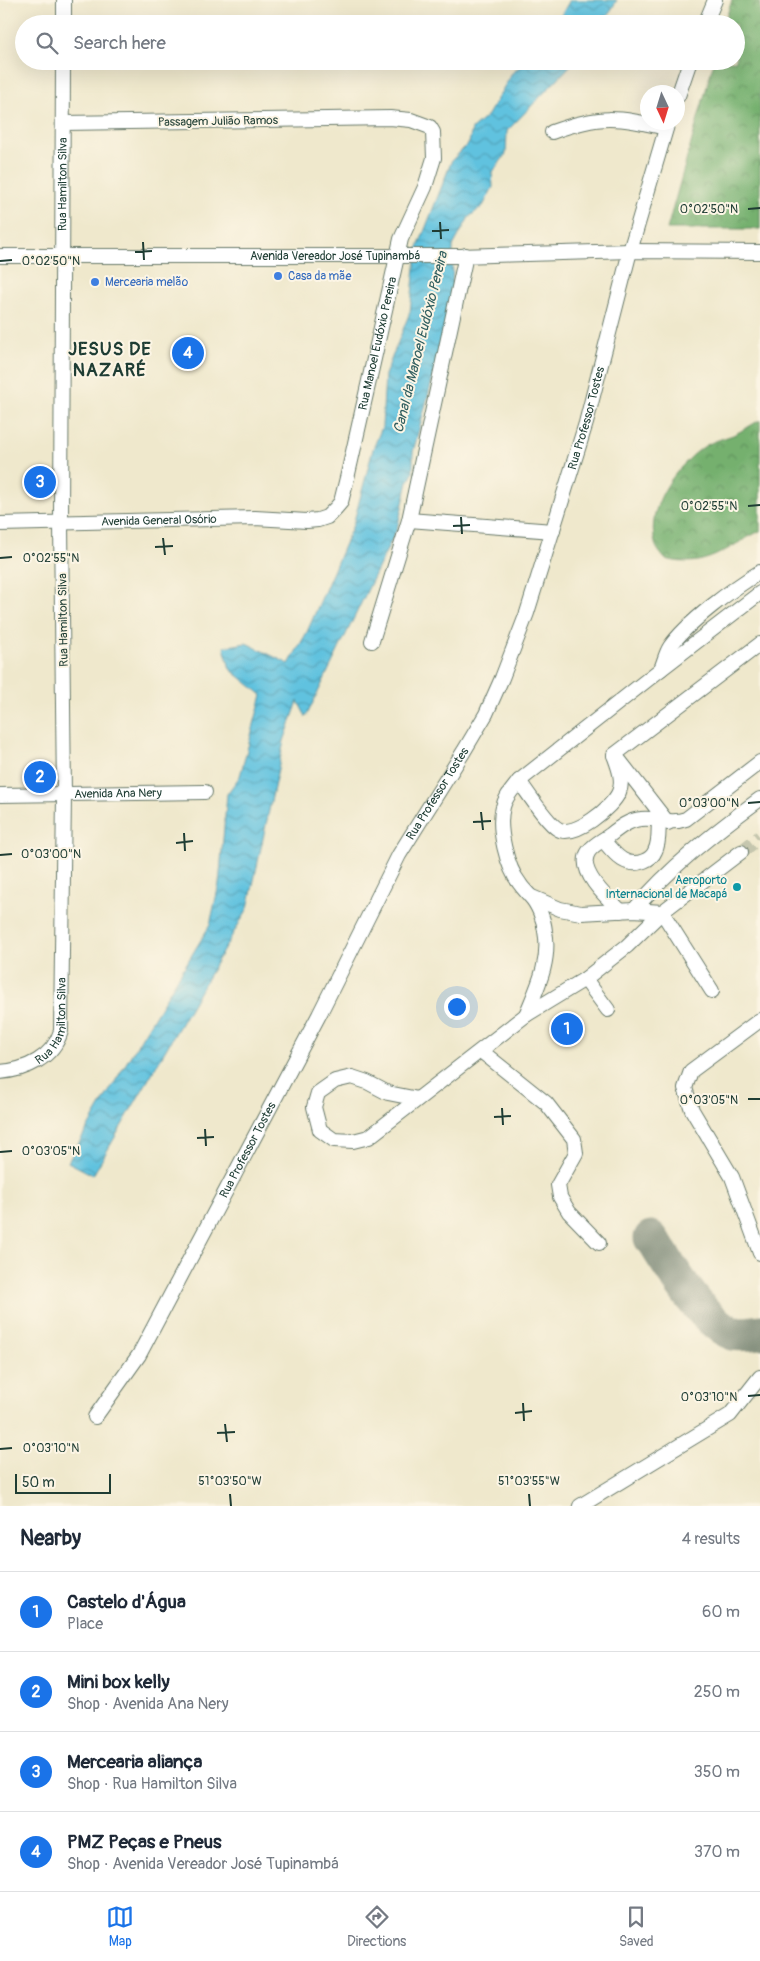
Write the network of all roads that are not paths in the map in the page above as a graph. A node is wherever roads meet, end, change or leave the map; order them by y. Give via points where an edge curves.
1 (64, 0) edge
2 (715, 0) edge
3 (64, 15) edge
4 (709, 15) edge
5 (63, 70) edge
6 (687, 70) edge
7 (682, 85) edge
8 (374, 119) joint
9 (640, 121) edge
10 (63, 123) junction
11 (666, 130) edge
12 (552, 132) dead end
13 (630, 251) junction
14 (760, 252) edge
15 (463, 255) junction
16 (0, 256) edge
17 (62, 256) junction
18 (404, 256) junction
19 (318, 520) joint
20 (409, 520) junction
21 (61, 523) junction
22 (0, 524) edge
23 (553, 531) junction
24 (760, 572) edge
25 (760, 594) edge
26 (372, 641) dead end
27 (760, 644) edge
28 (661, 669) junction
29 (614, 755) junction
30 (760, 762) edge
31 (519, 781) junction
32 (205, 792) dead end
33 (0, 795) edge
34 (64, 795) junction
35 (760, 799) edge
36 (663, 821) junction
37 (603, 840) junction
38 (741, 852) tunnel mouth
39 (532, 897) junction
40 (628, 910) junction
41 (662, 912) junction
42 (585, 979) junction
43 (712, 991) dead end
44 (608, 1010) dead end
45 (526, 1015) junction
46 (760, 1020) edge
47 (481, 1051) junction
48 (0, 1072) edge
49 (418, 1100) junction
50 (599, 1243) dead end
51 (760, 1253) edge
52 (760, 1377) edge
53 (95, 1417) dead end
54 (580, 1506) edge

1 - 3 street
2 - 4 street
5 - 10 street, Rua Hamilton Silva
6 - 7 street
8 - 10 street, Passagem Julião Ramos
8 - 18 street, Rua Manoel Eudóxio Pereira via 412,120 434,132 434,158 430,173 401,239
9 - 12 street via 610,118 582,121
10 - 17 street, Rua Hamilton Silva
11 - 13 street, Rua Professor Tostes
13 - 14 street, Avenida Vereador José Tupinambá
13 - 15 street, Avenida Vereador José Tupinambá
13 - 23 street, Rua Professor Tostes via 586,423
15 - 18 street, Avenida Vereador José Tupinambá
15 - 20 street
16 - 17 street, Avenida Vereador José Tupinambá
17 - 18 street, Avenida Vereador José Tupinambá
17 - 21 street, Rua Hamilton Silva
18 - 19 street, Rua Manoel Eudóxio Pereira via 340,502 336,509
19 - 21 street, Avenida General Osório via 255,518
20 - 23 street
20 - 26 street
21 - 22 street, Avenida General Osório
21 - 34 street, Rua Hamilton Silva
23 - 53 street, Rua Professor Tostes via 527,614 486,714 399,855 139,1355
24 - 28 street via 682,632 668,649
25 - 28 street
27 - 29 street
28 - 31 street
29 - 31 street via 620,771 619,792 603,812 572,831 558,830 550,823
29 - 36 street
30 - 36 street via 686,819
31 - 39 street via 502,808 504,841 512,871
32 - 34 street, Avenida Ana Nery
33 - 34 street, Avenida Ana Nery
34 - 48 street, Rua Hamilton Silva via 60,1031 48,1053 22,1069
35 - 40 street via 655,884
36 - 37 street via 639,818
36 - 37 street via 655,853 638,863 626,863
37 - 40 street via 588,852 587,869 605,896
38 - 41 street
39 - 40 street via 560,909 581,913
39 - 45 street via 545,929 546,956 544,971
40 - 41 street
41 - 42 street via 627,946
41 - 43 street
42 - 44 street
42 - 45 street
45 - 47 street
46 - 51 street via 692,1071 684,1088 692,1110 732,1177
47 - 49 street
47 - 50 street via 546,1103 574,1139 576,1153 558,1185 560,1197
49 - 49 street via 388,1093 352,1077 335,1081 318,1093 314,1107 320,1130 334,1140 352,1141 369,1137
52 - 54 street via 730,1415

